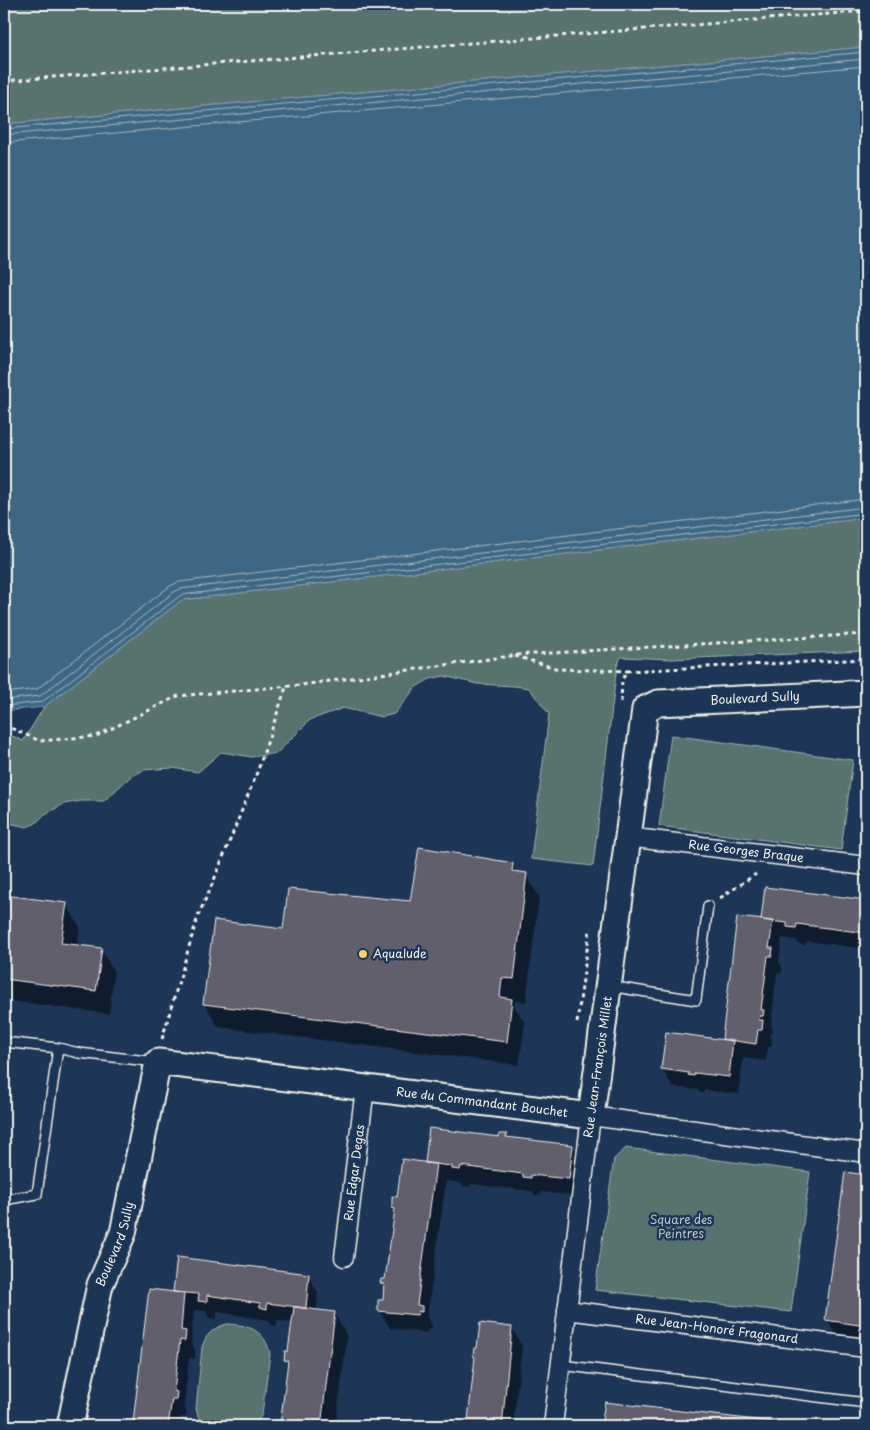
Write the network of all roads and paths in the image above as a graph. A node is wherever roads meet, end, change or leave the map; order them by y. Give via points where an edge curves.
1 (866, 11) edge
2 (4, 81) edge
3 (866, 634) edge
4 (514, 656) junction
5 (866, 659) edge
6 (627, 671) junction
7 (286, 686) junction
8 (866, 693) edge
9 (633, 709) junction
10 (4, 725) edge
11 (627, 837) junction
12 (784, 856) junction
13 (866, 866) edge
14 (708, 906) joint
15 (609, 986) junction
16 (4, 1042) edge
17 (58, 1048) junction
18 (158, 1062) junction
19 (365, 1088) junction
20 (591, 1116) junction
21 (866, 1153) edge
22 (4, 1200) edge
23 (344, 1258) dead end
24 (567, 1310) junction
25 (866, 1348) edge
26 (561, 1365) junction
27 (866, 1403) edge
28 (70, 1426) edge
29 (554, 1426) edge

1 - 2 path
3 - 4 path
4 - 6 path via 559,669
4 - 7 path
5 - 6 path
6 - 9 path via 622,680
7 - 10 path via 178,696 96,736 40,741
7 - 18 path via 258,770 198,916
8 - 9 street, Boulevard Sully via 658,702
9 - 11 street, Rue Jean-François Millet
11 - 12 street, Rue Georges Braque
11 - 15 street, Rue Jean-François Millet
12 - 13 street, Rue Georges Braque
12 - 14 path
14 - 15 lane via 696,1000
15 - 20 street, Rue Jean-François Millet
16 - 17 lane
17 - 18 lane
17 - 22 lane via 37,1194
18 - 19 street, Rue du Commandant Bouchet
18 - 28 street, Boulevard Sully via 123,1234 100,1285
19 - 20 street, Rue du Commandant Bouchet
19 - 23 street, Rue Edgar Degas
20 - 21 street, Rue du Commandant Bouchet
20 - 24 street, Rue Jean-François Millet
24 - 25 street, Rue Jean-Honoré Fragonard
24 - 26 street, Rue Jean-François Millet
26 - 27 lane
26 - 29 street, Rue Jean-François Millet

